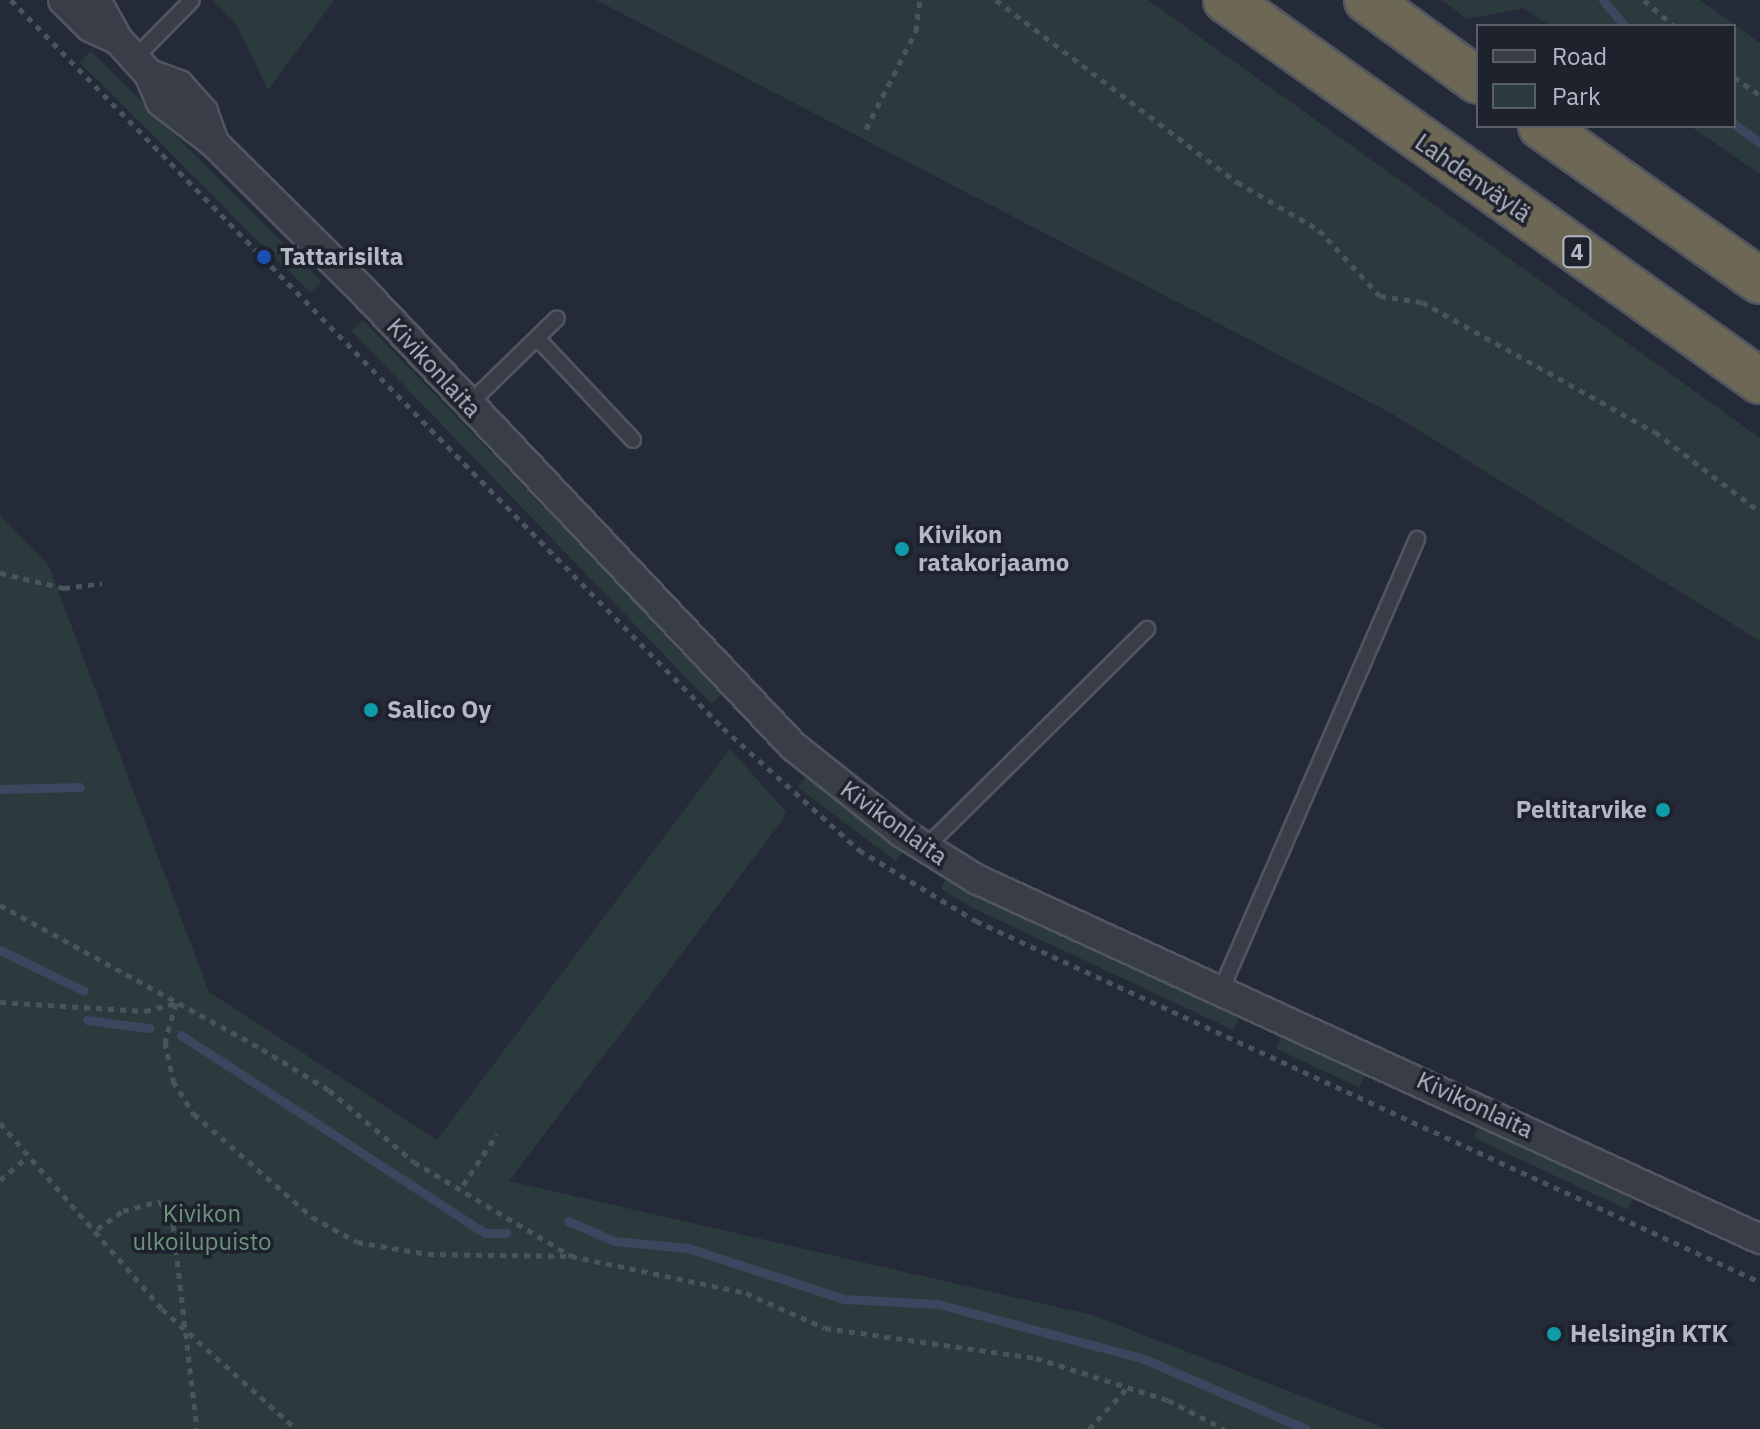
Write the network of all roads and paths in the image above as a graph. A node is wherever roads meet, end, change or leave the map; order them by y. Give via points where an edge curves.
1 (11, 0) edge
2 (63, 0) edge
3 (96, 0) edge
4 (192, 0) edge
5 (920, 0) edge
6 (996, 0) edge
7 (1226, 0) edge
8 (1367, 0) edge
9 (1644, 0) edge
10 (1672, 24) edge
11 (134, 57) junction
12 (1736, 78) edge
13 (1476, 80) edge
14 (1760, 95) edge
15 (1544, 128) edge
16 (866, 129) dead end
17 (1760, 281) edge
18 (557, 318) dead end
19 (537, 338) junction
20 (1760, 381) edge
21 (468, 405) junction
22 (633, 440) dead end
23 (1760, 512) edge
24 (1417, 539) dead end
25 (0, 573) edge
26 (102, 583) dead end
27 (1147, 629) dead end
28 (925, 848) junction
29 (0, 905) edge
30 (1221, 990) junction
31 (0, 1002) edge
32 (176, 1003) junction
33 (0, 1123) edge
34 (497, 1134) dead end
35 (27, 1157) junction
36 (0, 1180) edge
37 (463, 1185) junction
38 (97, 1229) junction
39 (1760, 1239) edge
40 (571, 1256) junction
41 (1760, 1282) edge
42 (185, 1331) junction
43 (1129, 1386) junction
44 (197, 1429) edge
45 (296, 1429) edge
46 (1089, 1429) edge
47 (1224, 1429) edge

1 - 41 path via 723,728 859,850 976,921
2 - 11 street via 90,27
3 - 11 street, Kivikonlaita
4 - 11 lane
5 - 16 path via 916,31
6 - 23 path via 1225,174 1319,230 1380,296 1422,302 1655,432
7 - 20 highway, Lahdenväylä / 4
8 - 13 highway
9 - 10 path
11 - 21 street, Kivikonlaita via 161,102 214,143
12 - 14 path
15 - 17 highway
18 - 19 lane
19 - 21 lane
19 - 22 lane
21 - 28 street, Kivikonlaita via 793,746
24 - 30 lane
25 - 26 path via 64,588
27 - 28 lane
28 - 30 street, Kivikonlaita
29 - 32 path
30 - 39 street, Kivikonlaita
31 - 32 path via 145,1011
32 - 37 path via 329,1090 414,1162
32 - 40 path via 165,1042 173,1081 194,1114 312,1217 357,1242 428,1254
33 - 35 path
34 - 37 path
35 - 36 path
35 - 38 path
37 - 40 path
38 - 42 path
38 - 42 path via 160,1201 173,1225
40 - 43 path via 746,1293 825,1328 879,1340 978,1346
42 - 44 path
42 - 45 path
43 - 46 path
43 - 47 path

